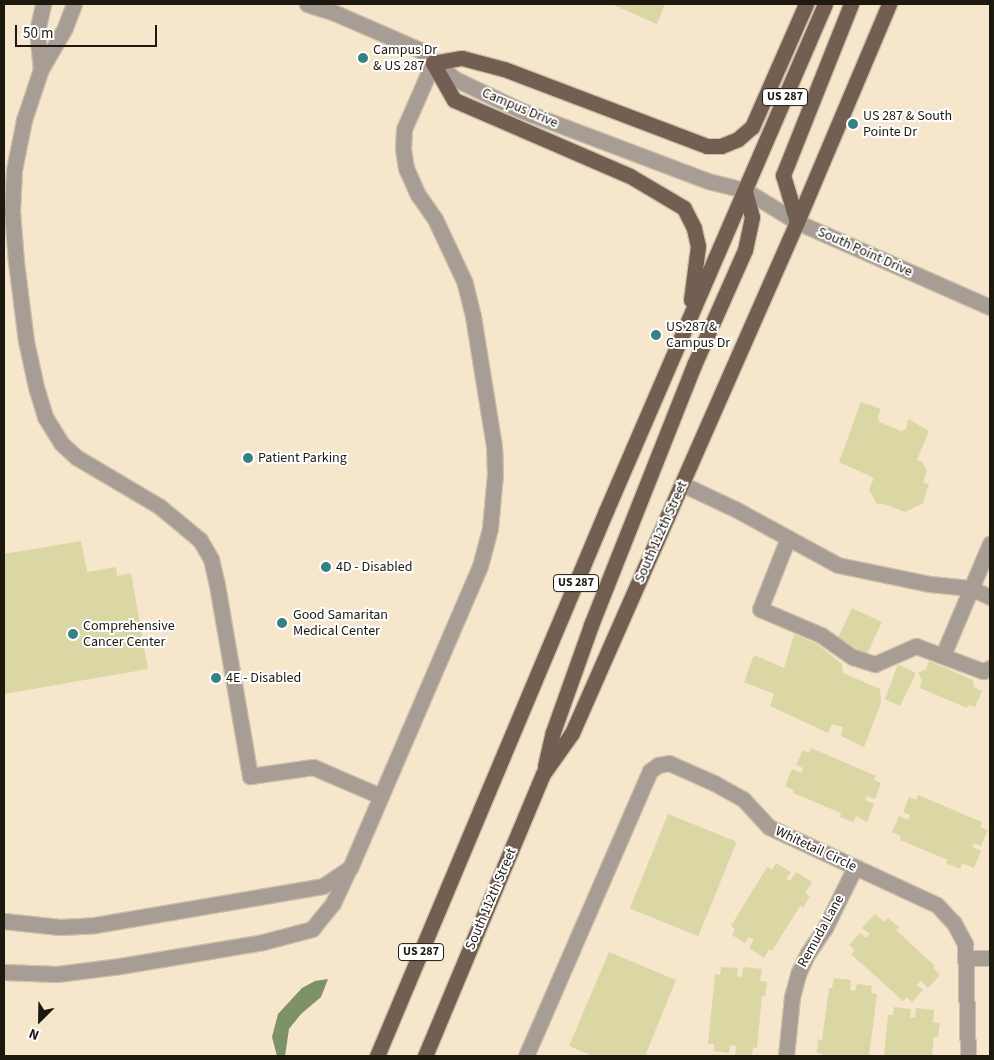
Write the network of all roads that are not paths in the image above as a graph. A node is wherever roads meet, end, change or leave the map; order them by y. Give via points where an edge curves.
1 (43, 4) edge
2 (74, 4) edge
3 (307, 4) edge
4 (806, 4) edge
5 (825, 4) edge
6 (851, 4) edge
7 (889, 4) edge
8 (433, 63) junction
9 (42, 69) junction
10 (745, 190) junction
11 (797, 222) junction
12 (990, 307) edge
13 (689, 319) junction
14 (682, 484) junction
15 (788, 538) junction
16 (990, 544) edge
17 (972, 589) junction
18 (990, 597) edge
19 (943, 655) junction
20 (990, 668) edge
21 (543, 774) junction
22 (380, 796) junction
23 (350, 868) junction
24 (854, 868) junction
25 (4, 921) edge
26 (966, 958) junction
27 (990, 958) edge
28 (4, 972) edge
29 (377, 1056) edge
30 (425, 1056) edge
31 (526, 1056) edge
32 (786, 1056) edge
33 (968, 1056) edge

1 - 9 street via 37,31
2 - 9 street via 65,28
3 - 8 street, Campus Drive via 420,50
4 - 8 main road via 752,126 738,139 721,146 707,146 504,69 462,58
5 - 10 main road, US 287
6 - 11 main road via 782,175
7 - 11 main road, South 112th Street / US 287
8 - 10 street, Campus Drive via 455,79 520,110 708,181
8 - 13 main road via 454,100 630,176 684,208 698,246
8 - 22 street via 404,129 406,168 418,195 435,219 465,283 490,418 495,474 490,528 480,566
9 - 22 street via 24,120 14,170 12,211 26,341 45,417 62,444 76,457 159,506 184,526 211,559 250,776 313,767
10 - 11 street, South Point Drive
10 - 13 main road, US 287
10 - 21 main road via 752,217 745,250 694,365 591,625 553,732
11 - 12 street, South Point Drive
11 - 14 main road, South 112th Street / US 287
13 - 29 main road, US 287
14 - 15 street
14 - 21 main road, South 112th Street / US 287 via 572,733
15 - 17 street via 838,565
15 - 19 street via 760,610 821,635 853,658 875,664 916,646
16 - 17 street
17 - 18 street
17 - 19 street
19 - 20 street via 983,671
21 - 30 main road, South 112th Street / US 287
22 - 23 street
23 - 25 street via 323,886 95,925 60,927
23 - 28 street via 334,903 312,929 263,942 120,966 57,974
24 - 26 street, Whitetail Circle via 937,905 954,923 965,944
24 - 31 street, Whitetail Circle via 769,827 743,799 714,783 669,763 658,765 650,771
24 - 32 street, Remuda Lane via 798,974 792,997
26 - 27 street
26 - 33 street, Whitetail Circle

